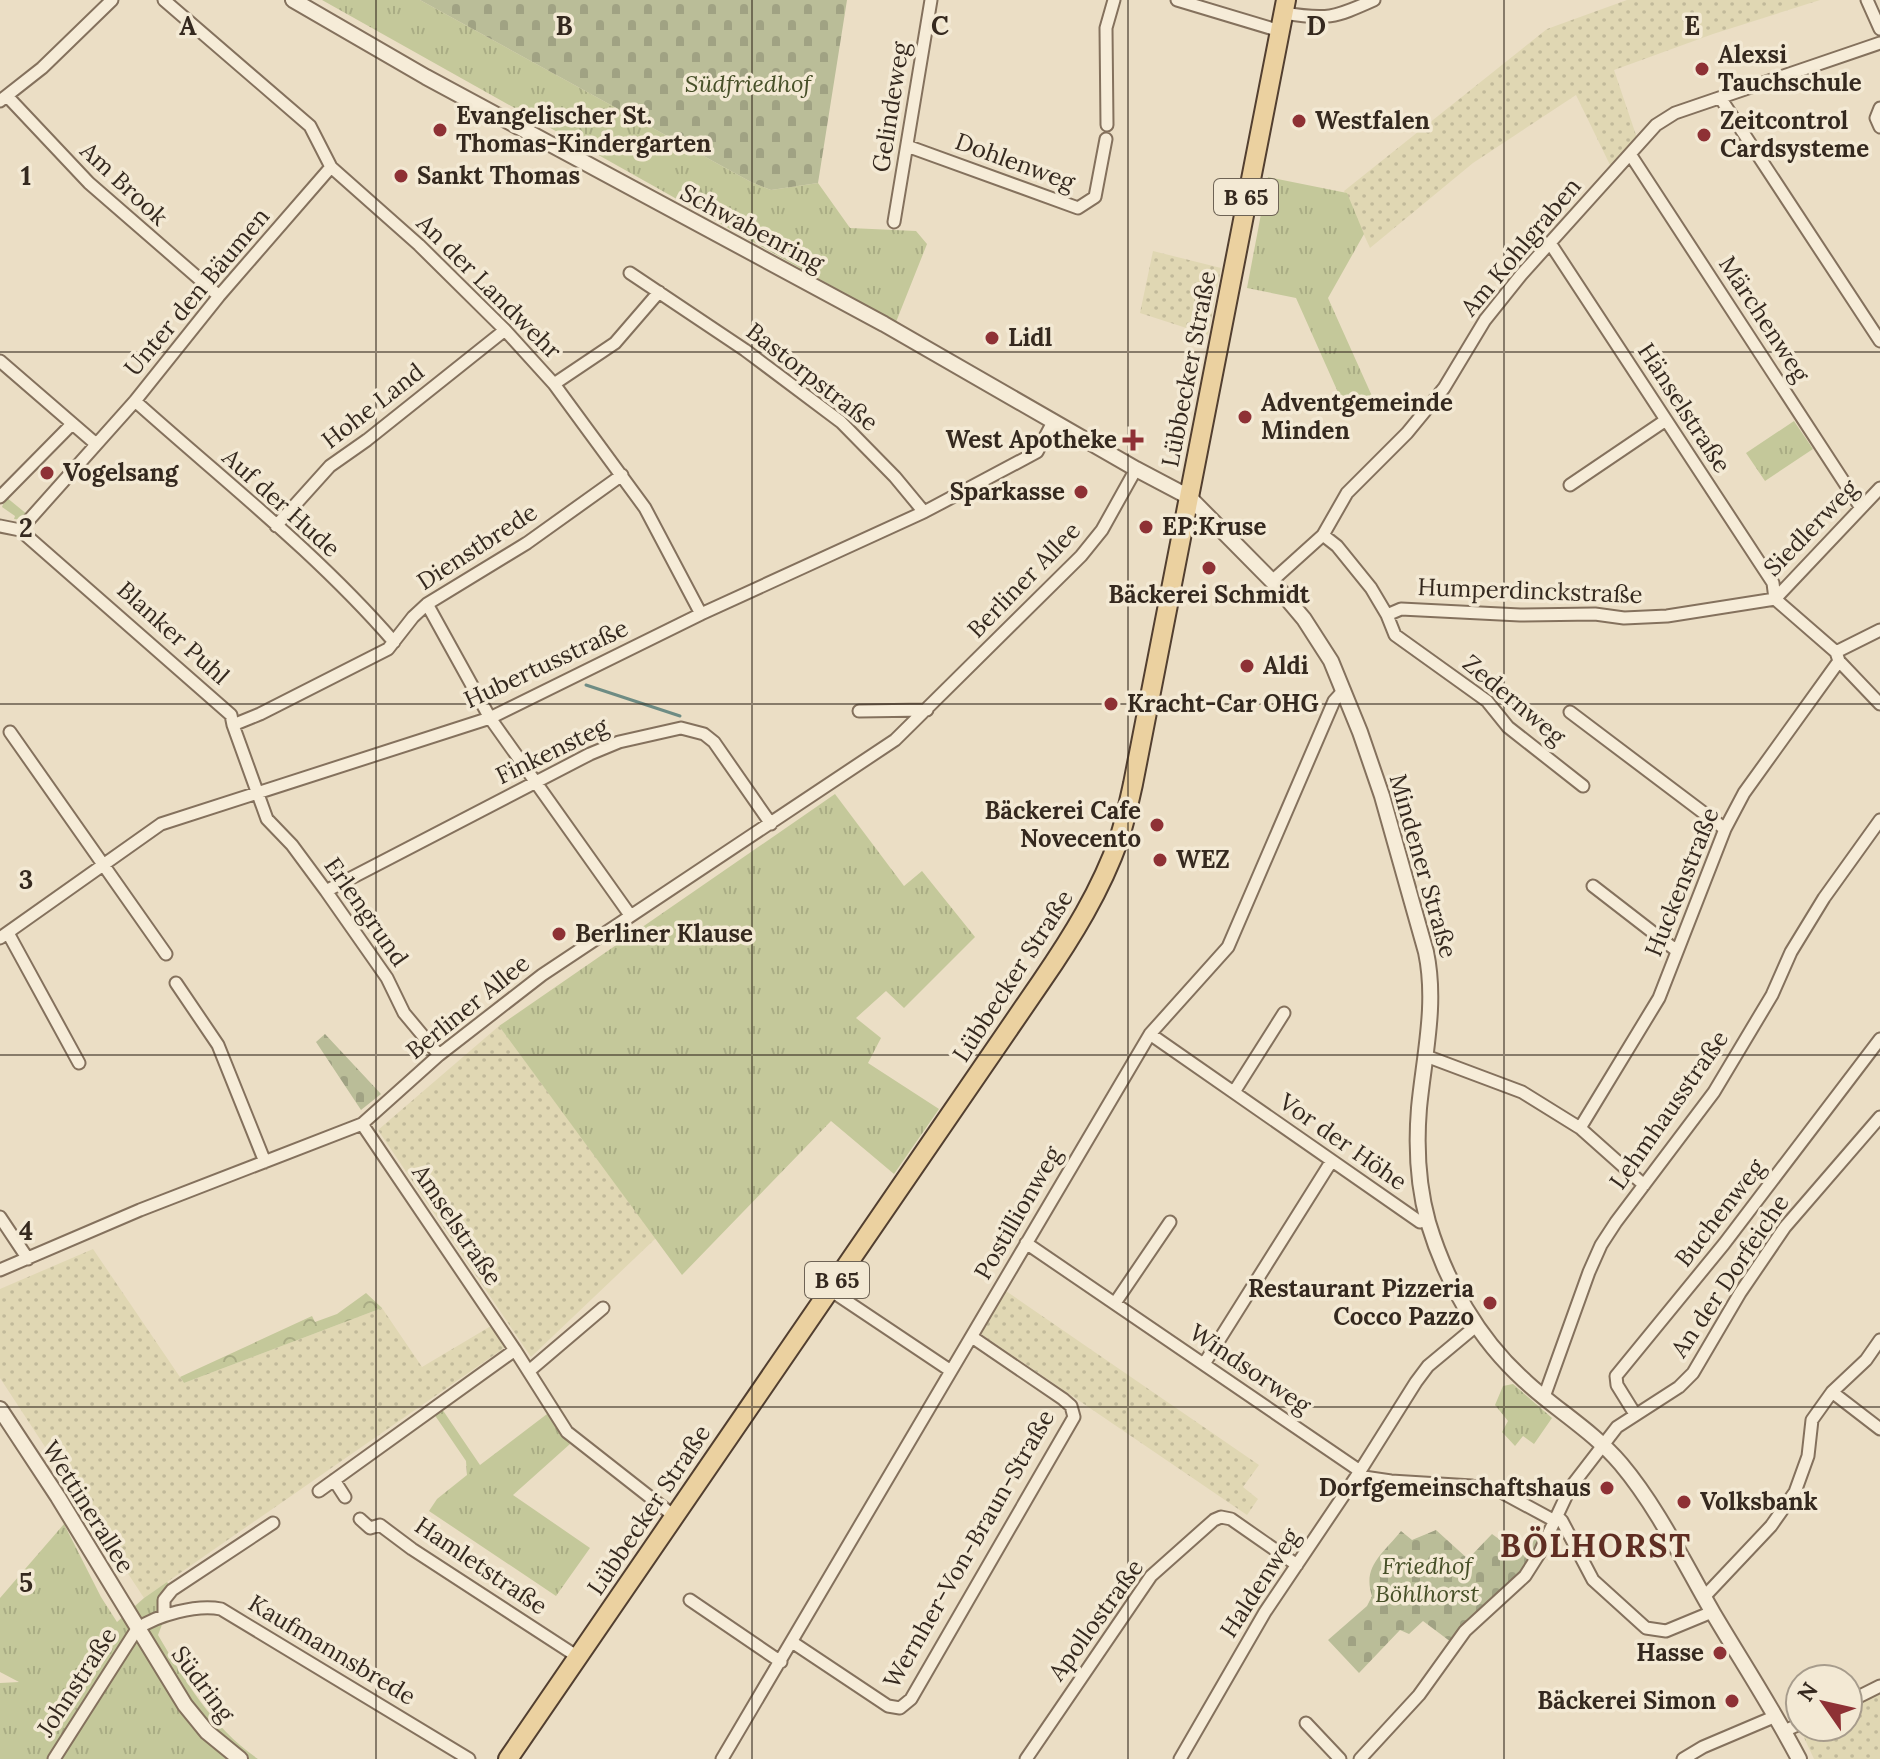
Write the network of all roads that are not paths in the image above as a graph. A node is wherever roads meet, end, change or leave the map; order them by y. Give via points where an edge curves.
1 (112, 0) edge
2 (164, 0) edge
3 (293, 0) edge
4 (931, 0) edge
5 (1114, 0) edge
6 (1177, 0) edge
7 (1374, 0) edge
8 (1867, 0) edge
9 (1283, 15) edge
10 (1880, 29) edge
11 (1880, 43) edge
12 (4, 98) edge
13 (1721, 99) junction
14 (1880, 108) edge
15 (1107, 125) dead end
16 (1880, 127) edge
17 (1106, 139) dead end
18 (907, 146) junction
19 (1630, 154) junction
20 (331, 167) junction
21 (894, 222) dead end
22 (1550, 243) junction
23 (630, 273) dead end
24 (659, 292) junction
25 (219, 296) junction
26 (505, 330) junction
27 (1880, 341) edge
28 (0, 361) edge
29 (554, 384) junction
30 (135, 401) junction
31 (1666, 420) junction
32 (1053, 422) junction
33 (72, 424) junction
34 (96, 444) junction
35 (1136, 469) junction
36 (622, 475) junction
37 (1570, 485) dead end
38 (1880, 488) edge
39 (0, 497) edge
40 (1189, 497) junction
41 (1861, 508) junction
42 (924, 512) junction
43 (0, 526) edge
44 (276, 526) junction
45 (20, 530) junction
46 (1323, 535) junction
47 (1272, 581) junction
48 (1775, 599) junction
49 (427, 604) junction
50 (701, 614) junction
51 (1387, 615) junction
52 (1880, 630) edge
53 (394, 642) junction
54 (1837, 657) junction
55 (1344, 690) junction
56 (1880, 704) edge
57 (927, 710) junction
58 (859, 711) dead end
59 (1570, 712) dead end
60 (490, 718) junction
61 (233, 725) junction
62 (10, 732) dead end
63 (536, 783) junction
64 (1583, 786) dead end
65 (259, 794) junction
66 (1880, 820) edge
67 (771, 824) junction
68 (1725, 829) junction
69 (102, 864) junction
70 (1593, 886) dead end
71 (326, 891) junction
72 (630, 915) junction
73 (4, 935) edge
74 (1677, 951) junction
75 (166, 954) dead end
76 (176, 983) dead end
77 (1284, 1013) dead end
78 (1150, 1034) junction
79 (1880, 1039) edge
80 (439, 1055) junction
81 (1426, 1056) junction
82 (79, 1063) dead end
83 (1234, 1092) junction
84 (1880, 1117) edge
85 (362, 1124) junction
86 (1580, 1128) junction
87 (265, 1162) junction
88 (1331, 1162) junction
89 (1644, 1185) junction
90 (0, 1217) edge
91 (1428, 1220) junction
92 (1170, 1222) dead end
93 (1026, 1243) junction
94 (28, 1259) junction
95 (0, 1270) edge
96 (830, 1290) junction
97 (1115, 1303) junction
98 (603, 1308) dead end
99 (1476, 1326) junction
100 (972, 1337) junction
101 (1880, 1340) edge
102 (515, 1350) junction
103 (1204, 1364) junction
104 (529, 1371) junction
105 (951, 1371) junction
106 (1832, 1392) junction
107 (1544, 1397) junction
108 (0, 1409) edge
109 (1635, 1414) junction
110 (1880, 1429) edge
111 (1602, 1444) junction
112 (1359, 1474) junction
113 (334, 1480) junction
114 (319, 1491) dead end
115 (345, 1497) dead end
116 (674, 1516) junction
117 (1556, 1518) junction
118 (360, 1519) dead end
119 (273, 1523) dead end
120 (1297, 1565) junction
121 (1704, 1597) junction
122 (690, 1600) dead end
123 (1712, 1612) junction
124 (164, 1615) junction
125 (137, 1629) junction
126 (792, 1642) junction
127 (578, 1657) junction
128 (781, 1662) junction
129 (1776, 1716) junction
130 (1306, 1723) dead end
131 (1784, 1731) edge
132 (235, 1757) edge
133 (728, 1757) edge
134 (54, 1759) edge
135 (469, 1759) edge
136 (508, 1759) edge
137 (1026, 1759) edge
138 (1180, 1759) edge
139 (1340, 1759) edge
140 (1360, 1759) edge
141 (1683, 1759) edge

1 - 12 street
2 - 20 street, An der Landwehr via 310,126
3 - 32 street, Schwabenring
4 - 18 street, Gelindeweg
5 - 15 street via 1106,28
6 - 9 street
7 - 9 street via 1318,19
8 - 10 street
9 - 40 main road, Lübbecker Straße / B 65
11 - 13 street, Am Kohlgraben
12 - 25 street, Am Brook via 89,183
13 - 19 street, Am Kohlgraben via 1675,113
13 - 27 street
14 - 16 street
17 - 18 street, Dohlenweg via 1095,197 1078,208
18 - 21 street, Gelindeweg
19 - 22 street, Am Kohlgraben
19 - 41 street, Märchenweg
20 - 25 street, Unter den Bäumen
20 - 26 street, An der Landwehr
22 - 31 street, Hänselstraße
22 - 46 street, Am Kohlgraben via 1485,320 1444,388 1347,493
23 - 24 street, Bastorpstraße
24 - 29 street via 615,343
24 - 42 street, Bastorpstraße via 841,422
25 - 30 street, Unter den Bäumen
26 - 29 street, An der Landwehr
26 - 44 street, Hohe Land via 330,466
28 - 33 street
29 - 36 street, An der Landwehr
30 - 34 street, Unter den Bäumen
30 - 44 street, Auf der Hude
31 - 37 street
31 - 48 street, Hänselstraße via 1773,583
32 - 35 street, Schwabenring
32 - 42 street, Hubertusstraße via 1037,452
33 - 34 street
33 - 39 street
34 - 45 street
35 - 40 street, Schwabenring
35 - 57 street, Berliner Allee via 1081,556
36 - 49 street, Dienstbrede via 527,543
36 - 50 street, An der Landwehr via 665,542
38 - 41 street, Siedlerweg
40 - 47 street, Mindener Straße
40 - 96 main road, Lübbecker Straße / B 65 via 1133,784 1119,838 1098,887 1073,936
41 - 48 street, Siedlerweg
42 - 50 street, Hubertusstraße
43 - 45 street
44 - 53 street, Auf der Hude
45 - 61 street, Blanker Puhl via 231,715
46 - 47 street, Am Kohlgraben
46 - 51 street, Humperdinckstraße via 1363,578
47 - 55 street, Mindener Straße via 1318,639
48 - 51 street, Humperdinckstraße via 1667,616 1401,609
48 - 54 street
49 - 53 street, Dienstbrede
49 - 60 street
50 - 60 street, Hubertusstraße
51 - 64 street, Zedernweg via 1395,635 1487,701 1508,727
52 - 54 street
53 - 61 street, Dienstbrede via 367,661
54 - 56 street
54 - 68 street, Huckenstraße
55 - 78 street, Postillionweg via 1334,701 1228,947
55 - 81 street, Mindener Straße via 1382,796 1426,952 1431,991
57 - 58 street
57 - 67 street, Berliner Allee via 895,740
59 - 68 street
60 - 63 street
60 - 65 street, Hubertusstraße
61 - 65 street, Blanker Puhl
62 - 69 street
63 - 67 street, Finkensteg via 619,742 693,730 714,742
63 - 71 street, Finkensteg
63 - 72 street
65 - 69 street, Hubertusstraße via 161,824
65 - 71 street, Erlengrund via 267,819
66 - 89 street, Lehmhausstraße via 1791,952 1772,995 1714,1092
67 - 72 street, Berliner Allee
68 - 74 street, Huckenstraße
69 - 73 street, Hubertusstraße
69 - 75 street
70 - 74 street
71 - 80 street, Erlengrund via 387,978 404,1013
72 - 80 street, Berliner Allee
73 - 82 street
74 - 86 street, Huckenstraße via 1659,998
76 - 87 street via 218,1045
77 - 83 street
78 - 83 street, Vor der Höhe
78 - 93 street, Postillionweg
79 - 109 street, Buchenweg via 1616,1376
80 - 85 street, Berliner Allee
81 - 86 street via 1522,1092
81 - 91 street, Mindener Straße via 1418,1154
83 - 88 street, Vor der Höhe
84 - 109 street, An der Dorfeiche via 1785,1227 1693,1373
85 - 87 street, Berliner Allee
85 - 102 street, Amselstraße
86 - 89 street
87 - 94 street, Berliner Allee
88 - 91 street, Vor der Höhe via 1420,1222
88 - 103 street
89 - 107 street, Lehmhausstraße via 1601,1245
90 - 94 street
91 - 99 street, Mindener Straße via 1445,1270
92 - 97 street
93 - 97 street, Windsorweg
93 - 100 street, Postillionweg
94 - 95 street, Berliner Allee
96 - 105 street
96 - 116 main road, Lübbecker Straße / B 65
97 - 103 street, Windsorweg
98 - 104 street
99 - 107 street, Mindener Straße
99 - 112 street, Haldenweg via 1428,1366
100 - 105 street, Postillionweg
100 - 126 street, Wernher-Von-Braun-Straße via 1063,1399 1074,1417 911,1699 900,1708 888,1706
101 - 106 street
102 - 104 street, Amselstraße
102 - 113 street
103 - 112 street, Windsorweg
104 - 116 street, Amselstraße via 572,1438
105 - 126 street, Postillionweg
106 - 110 street
106 - 121 street via 1812,1420 1808,1456 1795,1492 1771,1526
107 - 111 street, Mindener Straße
108 - 125 street, Wettinerallee
109 - 111 street, An der Dorfeiche
111 - 117 street, An der Dorfeiche
111 - 121 street, Mindener Straße via 1641,1490
112 - 117 street, Windsorweg via 1501,1492
112 - 120 street, Haldenweg
113 - 114 street
113 - 115 street
116 - 127 main road, Lübbecker Straße / B 65
117 - 123 street via 1593,1580 1646,1628 1666,1631
117 - 140 street, An der Dorfeiche via 1525,1576 1465,1631 1412,1704
118 - 127 street, Hamletstraße via 370,1528 386,1528
119 - 124 street via 172,1590 164,1600
120 - 137 street, Apollostraße via 1231,1519 1214,1520 1151,1576
120 - 138 street, Haldenweg
121 - 123 street, Mindener Straße
122 - 128 street
123 - 129 street, Mindener Straße
124 - 125 street, Kaufmannsbrede
124 - 135 street, Kaufmannsbrede via 221,1609
125 - 132 street, Südring via 185,1705
125 - 134 street, Johnstraße
126 - 128 street, Postillionweg
127 - 136 main road, Lübbecker Straße / B 65
128 - 133 street, Postillionweg
129 - 131 street, Mindener Straße
129 - 141 street
130 - 139 street

